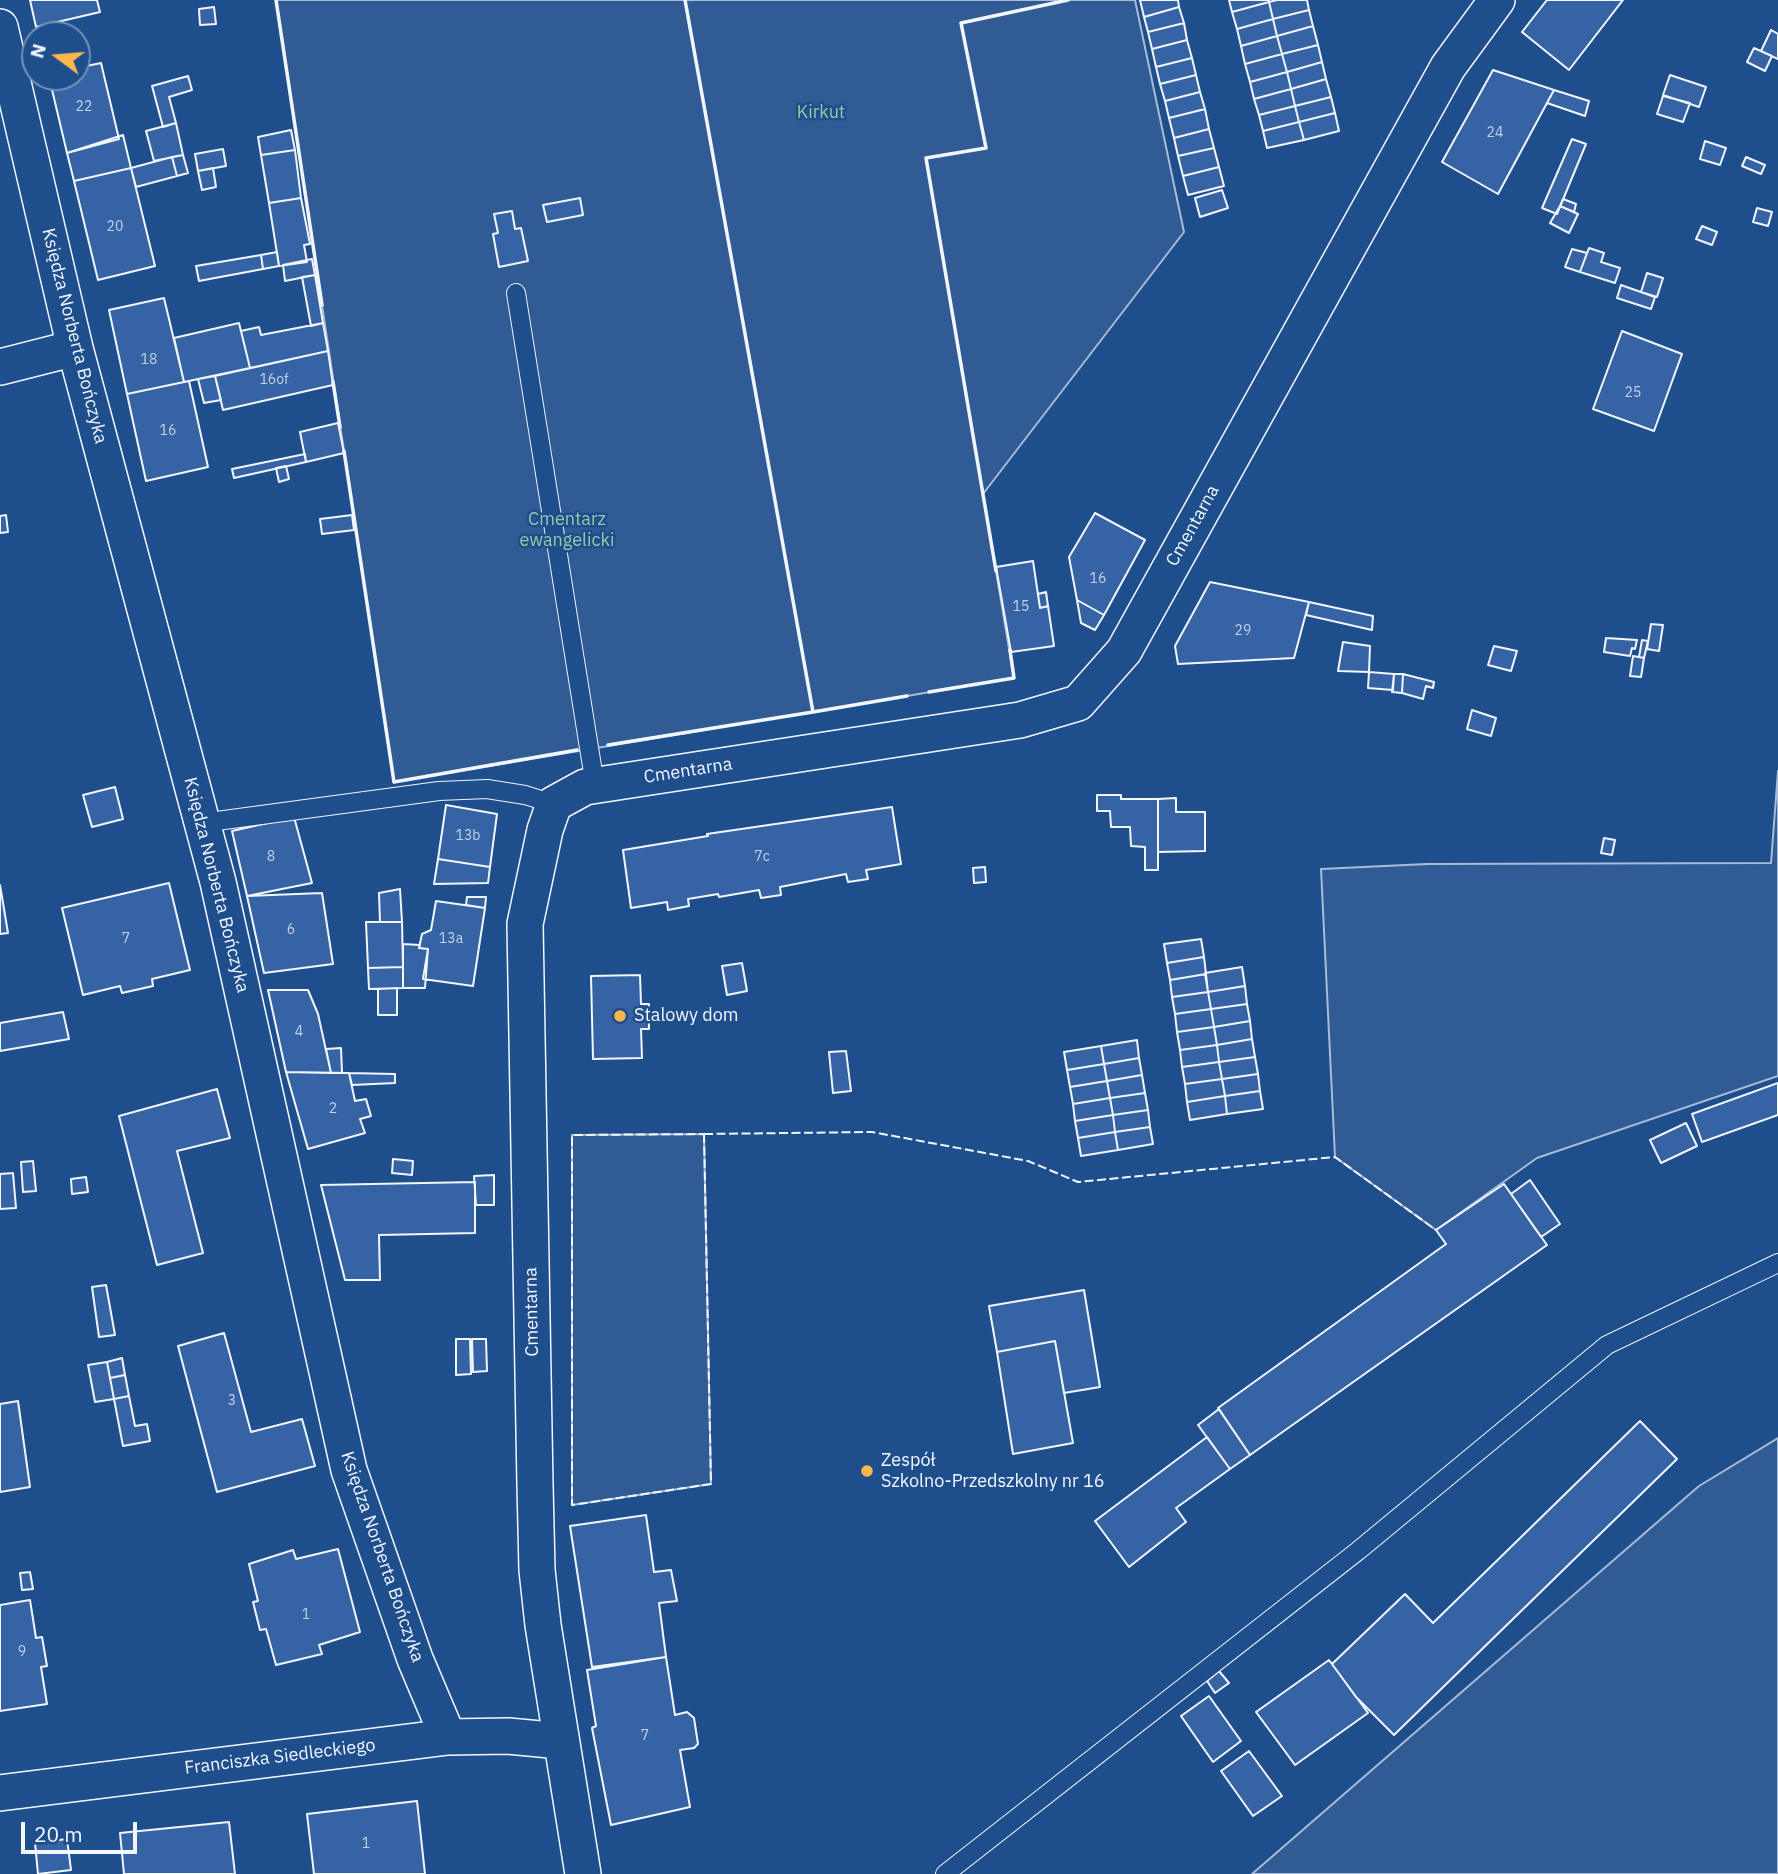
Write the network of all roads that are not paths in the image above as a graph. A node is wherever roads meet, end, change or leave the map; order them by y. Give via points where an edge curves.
1 (1497, 0) edge
2 (0, 27) edge
3 (516, 293) dead end
4 (75, 348) junction
5 (0, 367) edge
6 (595, 785) junction
7 (554, 804) junction
8 (202, 822) junction
9 (1778, 1263) edge
10 (448, 1737) junction
11 (561, 1741) junction
12 (0, 1793) edge
13 (583, 1874) edge
14 (945, 1874) edge

1 - 6 street, Cmentarna via 1448,67 1124,651 1078,703 1020,720
2 - 4 street, Księdza Norberta Bończyka
3 - 6 lane
4 - 5 street
4 - 8 street, Księdza Norberta Bończyka
6 - 7 street, Cmentarna
7 - 8 lane via 487,789 439,791
7 - 11 street, Cmentarna via 525,923 537,1570
8 - 10 street, Księdza Norberta Bończyka via 349,1470 415,1659
9 - 14 lane via 1607,1345 1359,1550
10 - 11 street, Franciszka Siedleckiego
10 - 12 street, Franciszka Siedleckiego
11 - 13 street, Cmentarna

